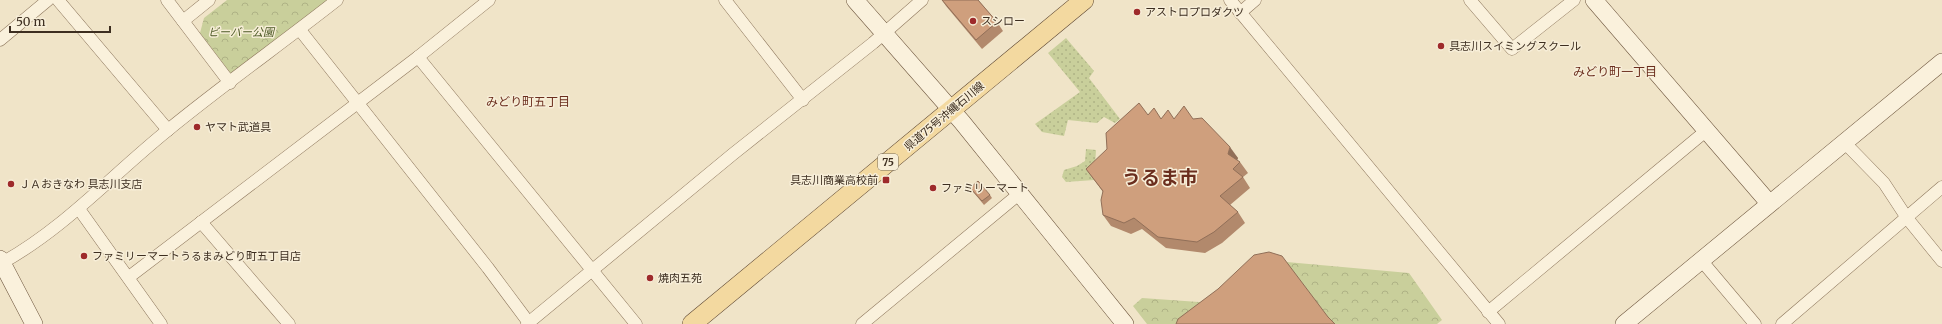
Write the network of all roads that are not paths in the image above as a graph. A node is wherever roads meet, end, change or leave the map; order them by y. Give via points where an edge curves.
1 (48, 0) edge
2 (58, 0) edge
3 (167, 0) edge
4 (209, 0) edge
5 (337, 0) edge
6 (489, 0) edge
7 (725, 0) edge
8 (855, 0) edge
9 (922, 0) edge
10 (1084, 0) edge
11 (1230, 0) edge
12 (1255, 0) edge
13 (1470, 0) edge
14 (1574, 0) edge
15 (1594, 0) edge
16 (1240, 12) junction
17 (183, 20) junction
18 (300, 30) junction
19 (883, 33) junction
20 (0, 40) edge
21 (418, 57) junction
22 (1942, 62) edge
23 (230, 83) junction
24 (803, 100) junction
25 (358, 102) junction
26 (951, 110) junction
27 (168, 130) junction
28 (1707, 130) junction
29 (1844, 142) junction
30 (1942, 186) edge
31 (1019, 194) junction
32 (1769, 203) junction
33 (79, 209) junction
34 (1907, 218) junction
35 (201, 222) junction
36 (1701, 260) junction
37 (1942, 261) edge
38 (1, 262) edge
39 (592, 270) junction
40 (129, 277) junction
41 (1488, 312) junction
42 (868, 322) edge
43 (34, 324) edge
44 (161, 324) edge
45 (289, 324) edge
46 (528, 324) edge
47 (636, 324) edge
48 (692, 324) edge
49 (1125, 324) edge
50 (1498, 324) edge
51 (1624, 324) edge
52 (1755, 324) edge
53 (1782, 324) edge

1 - 20 street
2 - 27 street
3 - 17 street
4 - 17 street
5 - 18 street
6 - 21 street
7 - 24 street
8 - 19 street
9 - 19 street
10 - 26 main road, 県道75号沖縄石川線 / 75
11 - 16 street
12 - 16 street
13 - 14 street via 1512,49
15 - 28 street
16 - 41 street
17 - 23 street
18 - 23 street
18 - 25 street
19 - 24 street
19 - 26 street
21 - 25 street
21 - 39 street
22 - 29 street
23 - 27 street
24 - 39 street
25 - 35 street
25 - 46 street
26 - 31 street
26 - 48 main road, 県道75号沖縄石川線 / 75
27 - 33 street
28 - 32 street
28 - 41 street
29 - 32 street
29 - 34 street via 1884,183
30 - 34 street
31 - 42 street
31 - 49 street
32 - 36 street
33 - 38 street
33 - 40 street
34 - 37 street
34 - 53 street
35 - 40 street
35 - 45 street
36 - 51 street
36 - 52 street
38 - 43 street
39 - 46 street
39 - 47 street
40 - 44 street
41 - 50 street

